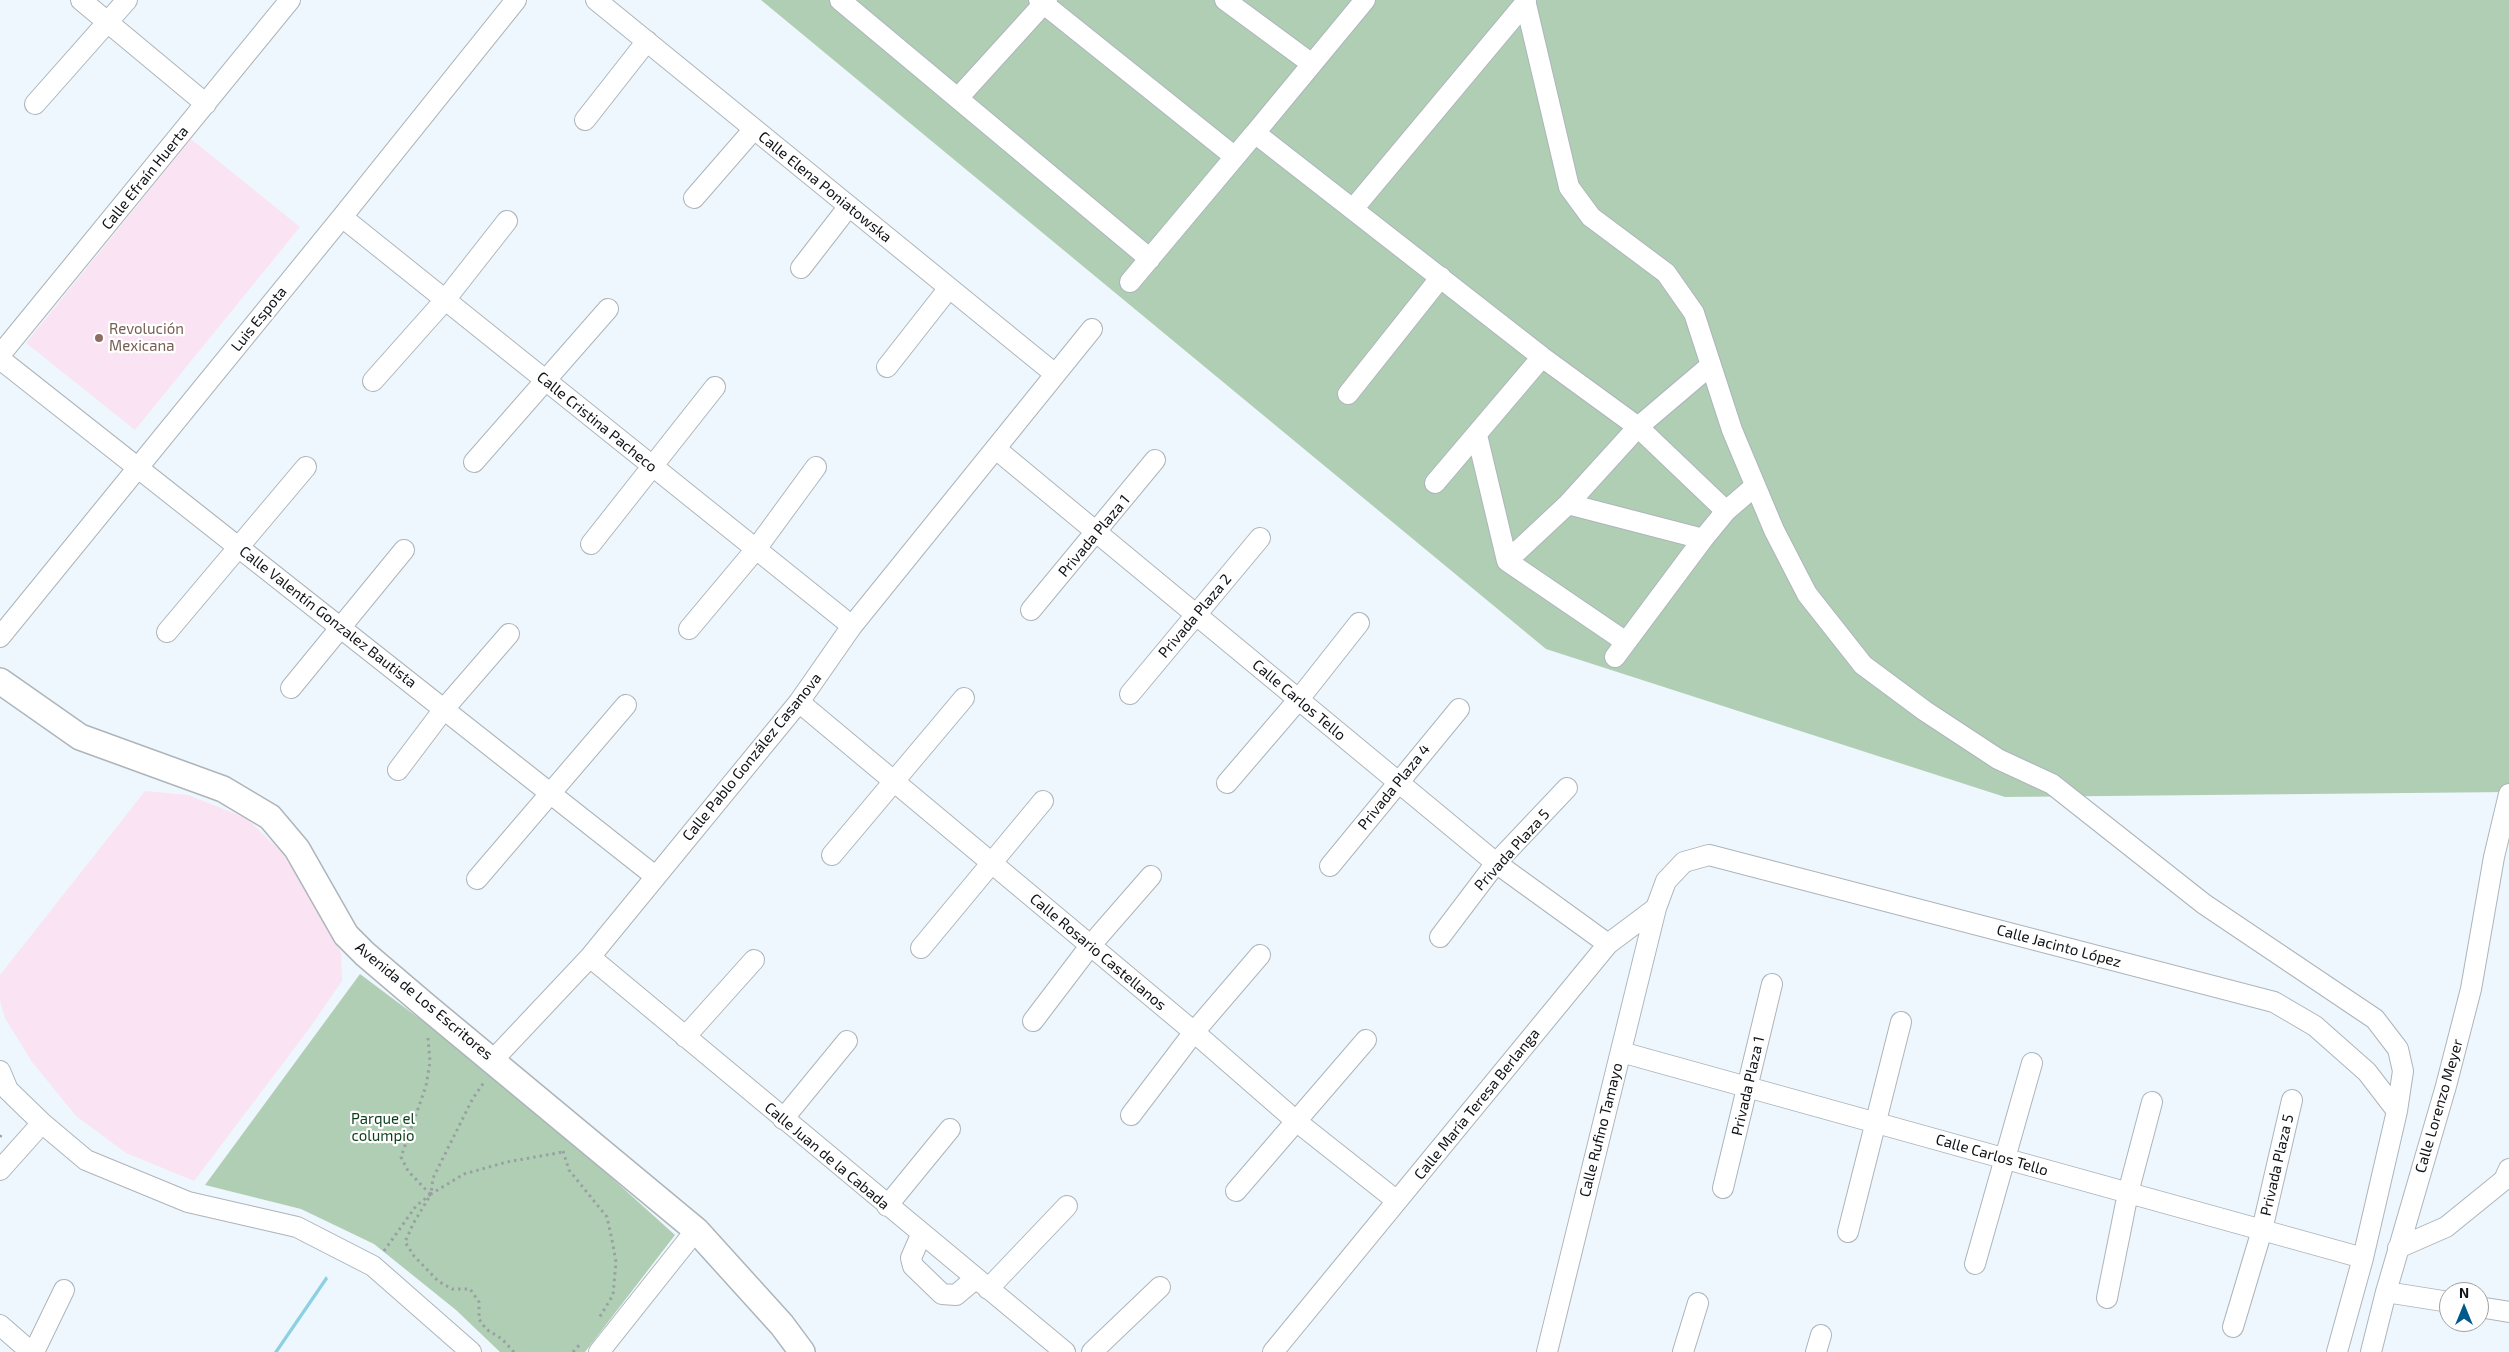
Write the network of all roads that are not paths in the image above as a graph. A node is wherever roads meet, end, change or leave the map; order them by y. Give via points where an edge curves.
1 (80, 0) edge
2 (127, 0) edge
3 (290, 0) edge
4 (516, 0) edge
5 (596, 0) edge
6 (840, 0) edge
7 (1225, 0) edge
8 (1364, 0) edge
9 (1043, 1) edge
10 (1526, 1) edge
11 (108, 22) junction
12 (647, 42) junction
13 (1312, 64) junction
14 (958, 98) junction
15 (35, 104) dead end
16 (206, 104) junction
17 (585, 120) dead end
18 (754, 129) junction
19 (1255, 133) junction
20 (1235, 158) junction
21 (694, 198) dead end
22 (850, 206) junction
23 (1353, 209) junction
24 (342, 217) junction
25 (508, 221) dead end
26 (1150, 258) junction
27 (801, 268) dead end
28 (1441, 278) junction
29 (1130, 282) dead end
30 (949, 288) junction
31 (445, 300) junction
32 (608, 309) dead end
33 (1092, 329) dead end
34 (0, 357) edge
35 (1542, 357) junction
36 (1711, 364) junction
37 (887, 367) dead end
38 (1055, 374) junction
39 (545, 380) junction
40 (373, 382) dead end
41 (715, 387) dead end
42 (1348, 394) dead end
43 (1638, 427) junction
44 (1477, 435) junction
45 (996, 449) junction
46 (1155, 460) dead end
47 (474, 462) dead end
48 (651, 465) junction
49 (139, 467) junction
50 (306, 467) dead end
51 (816, 467) dead end
52 (1436, 483) dead end
53 (1755, 486) junction
54 (1568, 504) junction
55 (1726, 511) junction
56 (1098, 532) junction
57 (1260, 538) dead end
58 (1704, 539) junction
59 (591, 544) dead end
60 (239, 546) junction
61 (756, 549) junction
62 (404, 550) dead end
63 (1507, 561) junction
64 (1031, 610) dead end
65 (1196, 615) junction
66 (1359, 623) dead end
67 (340, 626) junction
68 (852, 626) junction
69 (689, 629) dead end
70 (167, 632) dead end
71 (509, 634) dead end
72 (0, 637) edge
73 (0, 681) edge
74 (292, 688) dead end
75 (1130, 694) dead end
76 (964, 698) dead end
77 (1299, 699) junction
78 (799, 702) junction
79 (626, 705) dead end
80 (444, 709) junction
81 (1459, 709) dead end
82 (398, 770) dead end
83 (893, 782) junction
84 (1397, 782) junction
85 (1227, 783) dead end
86 (1567, 788) dead end
87 (549, 793) junction
88 (2509, 797) edge
89 (1043, 801) dead end
90 (832, 855) dead end
91 (2502, 858) edge
92 (990, 863) junction
93 (1496, 863) junction
94 (1330, 866) dead end
95 (654, 876) junction
96 (1152, 876) dead end
97 (477, 879) dead end
98 (1656, 908) junction
99 (1440, 936) dead end
100 (1608, 944) junction
101 (1090, 946) junction
102 (921, 948) dead end
103 (1260, 955) dead end
104 (590, 958) junction
105 (754, 960) dead end
106 (1772, 984) dead end
107 (1033, 1021) dead end
108 (1901, 1022) dead end
109 (1194, 1032) junction
110 (685, 1037) junction
111 (1366, 1040) dead end
112 (847, 1041) dead end
113 (1621, 1052) junction
114 (495, 1062) junction
115 (2032, 1063) dead end
116 (0, 1071) edge
117 (1748, 1087) junction
118 (4, 1095) edge
119 (2292, 1100) dead end
120 (2152, 1102) dead end
121 (2397, 1111) junction
122 (1131, 1115) dead end
123 (783, 1119) junction
124 (1296, 1121) junction
125 (42, 1123) junction
126 (1876, 1123) junction
127 (950, 1129) dead end
128 (2004, 1158) junction
129 (2509, 1169) edge
130 (0, 1170) edge
131 (1723, 1188) dead end
132 (1236, 1191) dead end
133 (2128, 1193) junction
134 (1397, 1201) junction
135 (887, 1206) junction
136 (1067, 1206) dead end
137 (696, 1230) junction
138 (2262, 1230) junction
139 (1848, 1232) dead end
140 (921, 1235) junction
141 (2398, 1248) junction
142 (2363, 1258) junction
143 (1975, 1264) dead end
144 (982, 1284) junction
145 (1160, 1287) dead end
146 (64, 1290) dead end
147 (2386, 1292) junction
148 (2106, 1298) dead end
149 (2439, 1300) edge
150 (1698, 1304) dead end
151 (2489, 1309) edge
152 (2509, 1312) edge
153 (0, 1325) edge
154 (2233, 1327) dead end
155 (32, 1352) edge
156 (471, 1352) edge
157 (600, 1352) edge
158 (802, 1352) edge
159 (1065, 1352) edge
160 (1092, 1352) edge
161 (1272, 1352) edge
162 (1547, 1352) edge
163 (1683, 1352) edge
164 (2337, 1352) edge
165 (2370, 1352) edge

1 - 11 street
2 - 11 street
3 - 16 street, Calle Efraín Huerta
4 - 24 street, Luis Espota
5 - 12 street, Calle Elena Poniatowska
6 - 14 street
7 - 13 street
8 - 13 street
9 - 14 street
9 - 20 street
10 - 23 street
10 - 36 street via 1569,187 1591,217 1666,274 1694,313
11 - 15 street
11 - 16 street
12 - 17 street
12 - 18 street, Calle Elena Poniatowska
13 - 19 street
14 - 26 street
16 - 34 street, Calle Efraín Huerta
18 - 21 street
18 - 22 street, Calle Elena Poniatowska
19 - 20 street
19 - 23 street
20 - 26 street
22 - 27 street
22 - 30 street, Calle Elena Poniatowska
23 - 28 street
24 - 31 street, Calle Cristina Pacheco
24 - 49 street, Luis Espota
25 - 31 street
26 - 29 street
28 - 35 street
28 - 42 street
30 - 37 street
30 - 38 street, Calle Elena Poniatowska
31 - 39 street, Calle Cristina Pacheco
31 - 40 street
32 - 39 street
33 - 38 street, Calle Pablo González Casanova
34 - 49 street, Calle Valentín Gonzalez Bautista
35 - 43 street
35 - 44 street
36 - 43 street
36 - 53 street via 1732,430
38 - 45 street, Calle Pablo González Casanova
39 - 47 street
39 - 48 street, Calle Cristina Pacheco
41 - 48 street
43 - 54 street
43 - 55 street
44 - 52 street
44 - 63 street
45 - 56 street, Calle Carlos Tello
45 - 68 street, Calle Pablo González Casanova
46 - 56 street, Privada Plaza 1
48 - 59 street
48 - 61 street, Calle Cristina Pacheco
49 - 60 street, Calle Valentín Gonzalez Bautista
49 - 72 street, Luis Espota
50 - 60 street
51 - 61 street
53 - 55 street
53 - 121 street via 1807,594 1863,665 1998,759 2052,784 2204,904 2375,1019 2398,1049 2403,1072
54 - 58 street
54 - 63 street
55 - 58 street
56 - 64 street, Privada Plaza 1
56 - 65 street, Calle Carlos Tello
57 - 65 street, Privada Plaza 2
58 - 63 street via 1620,649
60 - 67 street, Calle Valentín Gonzalez Bautista
60 - 70 street
61 - 68 street, Calle Cristina Pacheco
61 - 69 street
62 - 67 street
65 - 75 street, Privada Plaza 2
65 - 77 street, Calle Carlos Tello
66 - 77 street
67 - 74 street
67 - 80 street, Calle Valentín Gonzalez Bautista
68 - 78 street, Calle Pablo González Casanova
71 - 80 street
73 - 114 main road, Avenida de Los Escritores via 80,737 222,789 270,817 297,849 346,934
76 - 83 street
77 - 84 street, Calle Carlos Tello
77 - 85 street
78 - 83 street, Calle Rosario Castellanos
78 - 95 street, Calle Pablo González Casanova
79 - 87 street
80 - 82 street
80 - 87 street, Calle Valentín Gonzalez Bautista
81 - 84 street, Privada Plaza 4
83 - 90 street
83 - 92 street, Calle Rosario Castellanos
84 - 93 street, Calle Carlos Tello
84 - 94 street, Privada Plaza 4
86 - 93 street, Privada Plaza 5
87 - 95 street, Calle Valentín Gonzalez Bautista
87 - 97 street
88 - 91 street, Calle Lorenzo Meyer
89 - 92 street
91 - 141 street, Calle Lorenzo Meyer via 2446,1086
92 - 101 street, Calle Rosario Castellanos
92 - 102 street
93 - 99 street, Privada Plaza 5
93 - 100 street, Calle Carlos Tello
95 - 104 street, Calle Pablo González Casanova
96 - 101 street
98 - 100 street, Calle María Teresa Berlanga
98 - 113 street, Calle Rufino Tamayo
98 - 121 street, Calle Jacinto López via 1666,881 1684,862 1709,855 2274,1002 2315,1026 2367,1072
100 - 134 street, Calle María Teresa Berlanga
101 - 107 street
101 - 109 street, Calle Rosario Castellanos
103 - 109 street
104 - 110 street, Calle Juan de la Cabada
104 - 114 street, Calle Pablo González Casanova
105 - 110 street
106 - 117 street, Privada Plaza 1
108 - 126 street
109 - 122 street
109 - 124 street, Calle Rosario Castellanos
110 - 123 street, Calle Juan de la Cabada
111 - 124 street
112 - 123 street
113 - 117 street, Calle Carlos Tello
113 - 162 street, Calle Rufino Tamayo
114 - 137 main road, Avenida de Los Escritores
115 - 128 street
116 - 118 street
117 - 126 street, Calle Carlos Tello
117 - 131 street, Privada Plaza 1
118 - 125 street
119 - 138 street, Privada Plaza 5
120 - 133 street
121 - 142 street
123 - 135 street, Calle Juan de la Cabada
124 - 132 street
124 - 134 street, Calle Rosario Castellanos
125 - 130 street
125 - 156 street via 86,1160 188,1202 297,1227 373,1266
126 - 128 street, Calle Carlos Tello
126 - 139 street
127 - 135 street
128 - 133 street, Calle Carlos Tello
128 - 143 street
129 - 141 street via 2504,1180 2446,1227
133 - 138 street, Calle Carlos Tello
133 - 148 street
134 - 161 street, Calle María Teresa Berlanga
135 - 140 street, Calle Juan de la Cabada
136 - 144 street
137 - 157 street
137 - 158 main road, Avenida de Los Escritores via 782,1325
138 - 142 street, Calle Carlos Tello
138 - 154 street, Privada Plaza 5
140 - 144 street, Calle Juan de la Cabada
140 - 144 street via 912,1258 913,1266 942,1294 956,1295
141 - 147 street, Calle Lorenzo Meyer
142 - 164 street
144 - 159 street, Calle Juan de la Cabada
145 - 160 street
146 - 155 street
147 - 149 street
147 - 165 street, Calle Lorenzo Meyer
150 - 163 street
151 - 152 street
153 - 155 street

